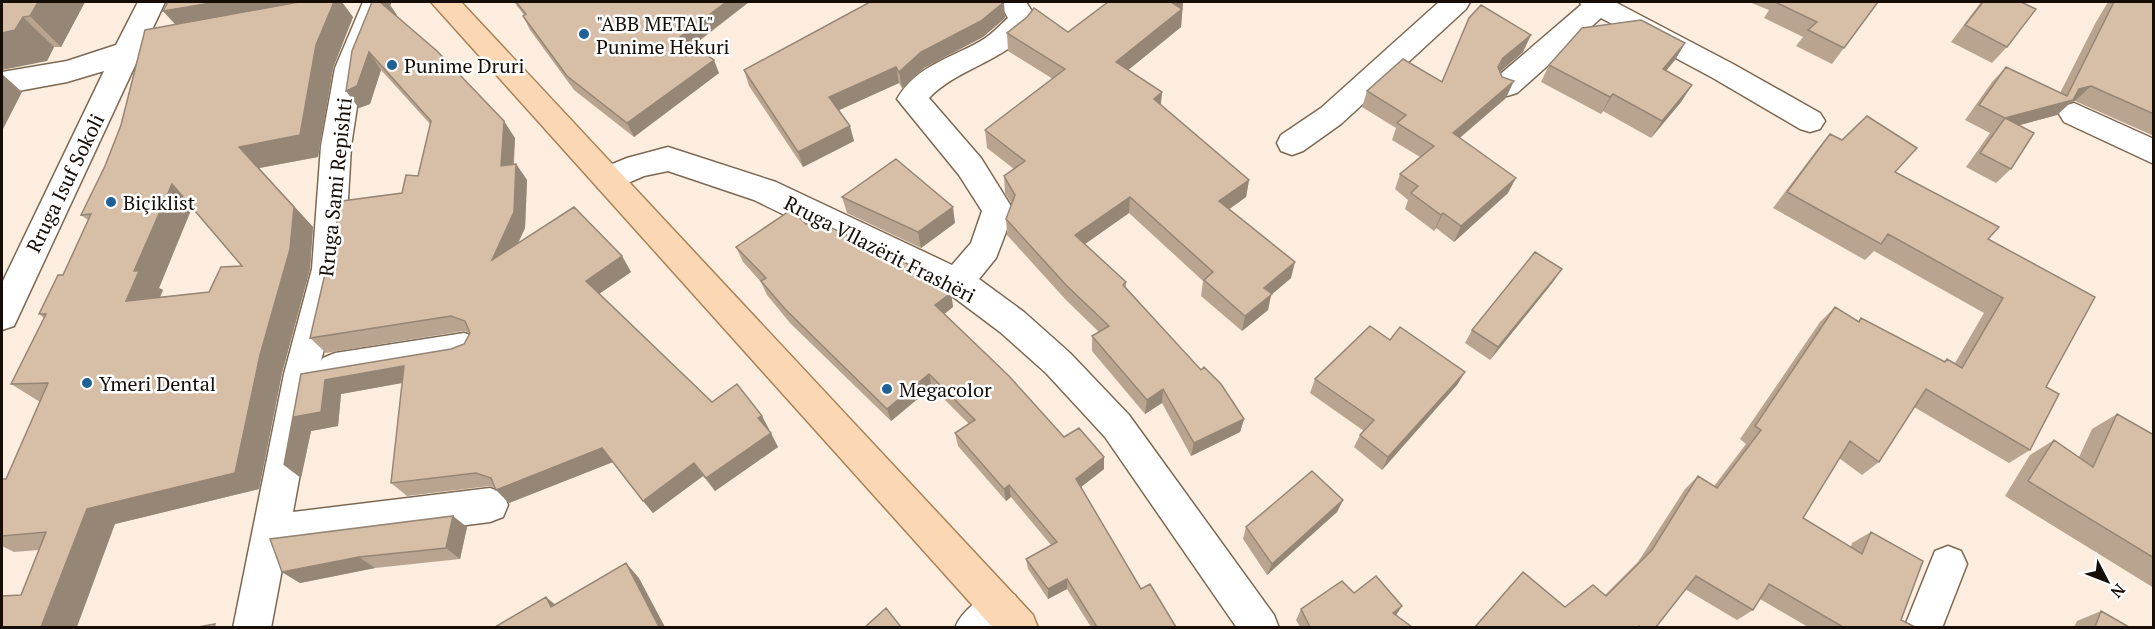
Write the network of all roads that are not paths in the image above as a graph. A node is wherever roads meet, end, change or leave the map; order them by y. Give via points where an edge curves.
1 (151, 2) edge
2 (374, 2) edge
3 (446, 2) edge
4 (1012, 2) edge
5 (1456, 2) edge
6 (1595, 3) edge
7 (342, 7) dead end
8 (209, 31) edge
9 (129, 50) junction
10 (2, 83) edge
11 (1507, 85) edge
12 (2074, 114) edge
13 (1810, 122) dead end
14 (1292, 142) dead end
15 (2154, 152) edge
16 (609, 179) junction
17 (956, 283) junction
18 (2, 316) edge
19 (464, 347) edge
20 (302, 374) junction
21 (490, 505) dead end
22 (272, 532) junction
23 (1948, 564) dead end
24 (998, 621) edge
25 (252, 627) edge
26 (1260, 627) edge
27 (1923, 627) edge

1 - 9 street, Rruga Isuf Sokoli
2 - 7 street
2 - 20 street, Rruga Sami Repishti via 349,68 336,146 328,269
3 - 16 main road
4 - 17 street via 1023,19 1010,33 993,47 922,85 912,99 960,152 989,191 998,211 985,249
5 - 14 street via 1331,116
6 - 11 street
6 - 13 street
8 - 9 street
9 - 10 street via 87,66
9 - 18 street, Rruga Isuf Sokoli
12 - 15 street
16 - 17 street, Rruga Vllazërit Frashëri via 638,166 668,159 765,191
16 - 24 main road
17 - 26 street, Rruga Vllazërit Frashëri via 1012,322 1118,426
19 - 20 street
20 - 22 street, Rruga Sami Repishti
21 - 22 street
22 - 25 street, Rruga Sami Repishti
23 - 27 street

